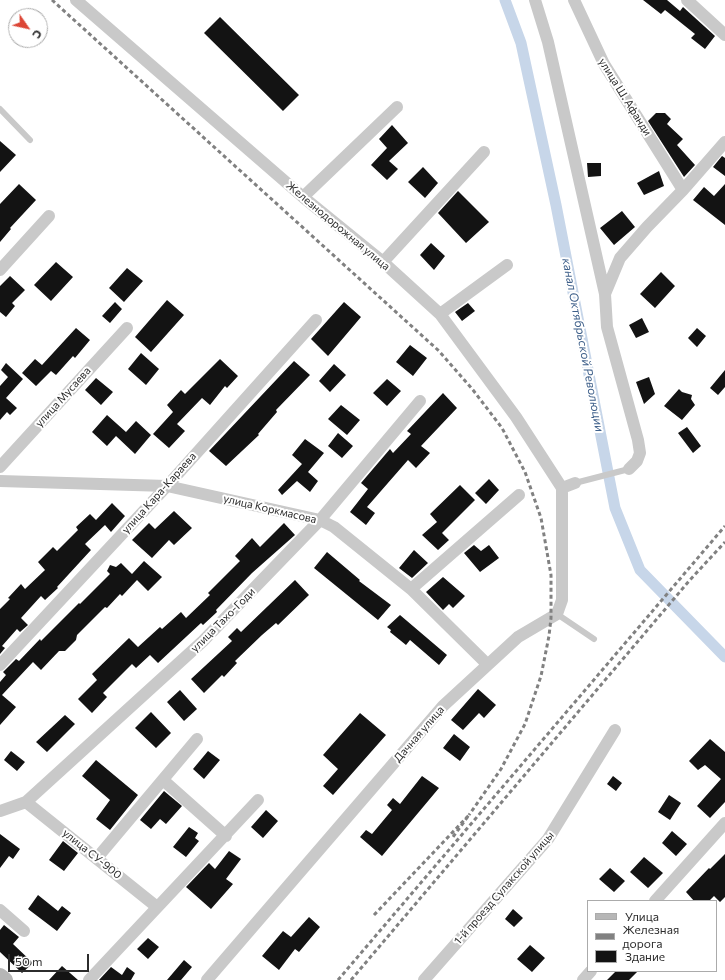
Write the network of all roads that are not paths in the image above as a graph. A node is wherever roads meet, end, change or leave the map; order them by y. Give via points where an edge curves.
1 (76, 0) edge
2 (535, 0) edge
3 (574, 0) edge
4 (687, 0) edge
5 (725, 35) edge
6 (397, 107) dead end
7 (0, 109) edge
8 (30, 140) dead end
9 (725, 142) edge
10 (484, 152) dead end
11 (683, 190) junction
12 (303, 197) junction
13 (49, 216) dead end
14 (383, 262) junction
15 (507, 265) dead end
16 (0, 270) edge
17 (605, 294) junction
18 (440, 314) junction
19 (316, 320) dead end
20 (126, 328) dead end
21 (420, 401) dead end
22 (0, 467) edge
23 (629, 469) joint
24 (0, 481) edge
25 (575, 483) joint
26 (167, 486) junction
27 (562, 488) junction
28 (518, 495) dead end
29 (320, 520) junction
30 (411, 589) junction
31 (557, 614) junction
32 (594, 638) dead end
33 (488, 664) junction
34 (0, 665) edge
35 (615, 730) dead end
36 (197, 739) dead end
37 (162, 780) junction
38 (258, 800) dead end
39 (26, 802) junction
40 (0, 811) edge
41 (725, 823) edge
42 (226, 836) junction
43 (97, 858) junction
44 (655, 900) edge
45 (157, 907) junction
46 (0, 910) edge
47 (24, 931) dead end
48 (591, 972) edge
49 (0, 976) edge
50 (5, 980) edge
51 (89, 980) edge
52 (208, 980) edge
53 (424, 980) edge
54 (583, 980) edge

1 - 12 street, Железнодорожная улица
2 - 17 street via 548,42
3 - 11 street, улица Ш. Афанди via 604,64
4 - 5 street
6 - 12 street
7 - 8 lane
9 - 11 street
10 - 14 street
11 - 17 street via 620,258
12 - 14 street, Железнодорожная улица
13 - 16 street
14 - 18 street, Железнодорожная улица
15 - 18 street
17 - 23 street via 607,327 640,453 637,461
18 - 27 street, Железнодорожная улица via 516,417
19 - 26 street, улица Кара-Караева
20 - 22 street, улица Мусаева
21 - 29 street, улица Тахо-Годи
23 - 25 lane
24 - 26 street, улица Коркмасова
25 - 27 street
26 - 29 street, улица Коркмасова
26 - 34 street, улица Кара-Караева
27 - 31 street via 562,600
28 - 30 street
29 - 30 street, улица Коркмасова via 334,527
29 - 39 street, улица Тахо-Годи via 203,641
30 - 33 street, улица Коркмасова
31 - 32 lane
31 - 33 street, Дачная улица via 518,637
33 - 52 street, Дачная улица via 442,706
35 - 53 street, 1-й проезд Сулакской улицы via 548,839
36 - 37 street
37 - 42 street
37 - 43 street
38 - 42 street
39 - 40 street, улица Тахо-Годи
39 - 43 street, улица СУ-900
41 - 44 street
42 - 45 street
43 - 45 street, улица СУ-900
45 - 51 street
46 - 47 street
48 - 54 street
49 - 50 street

